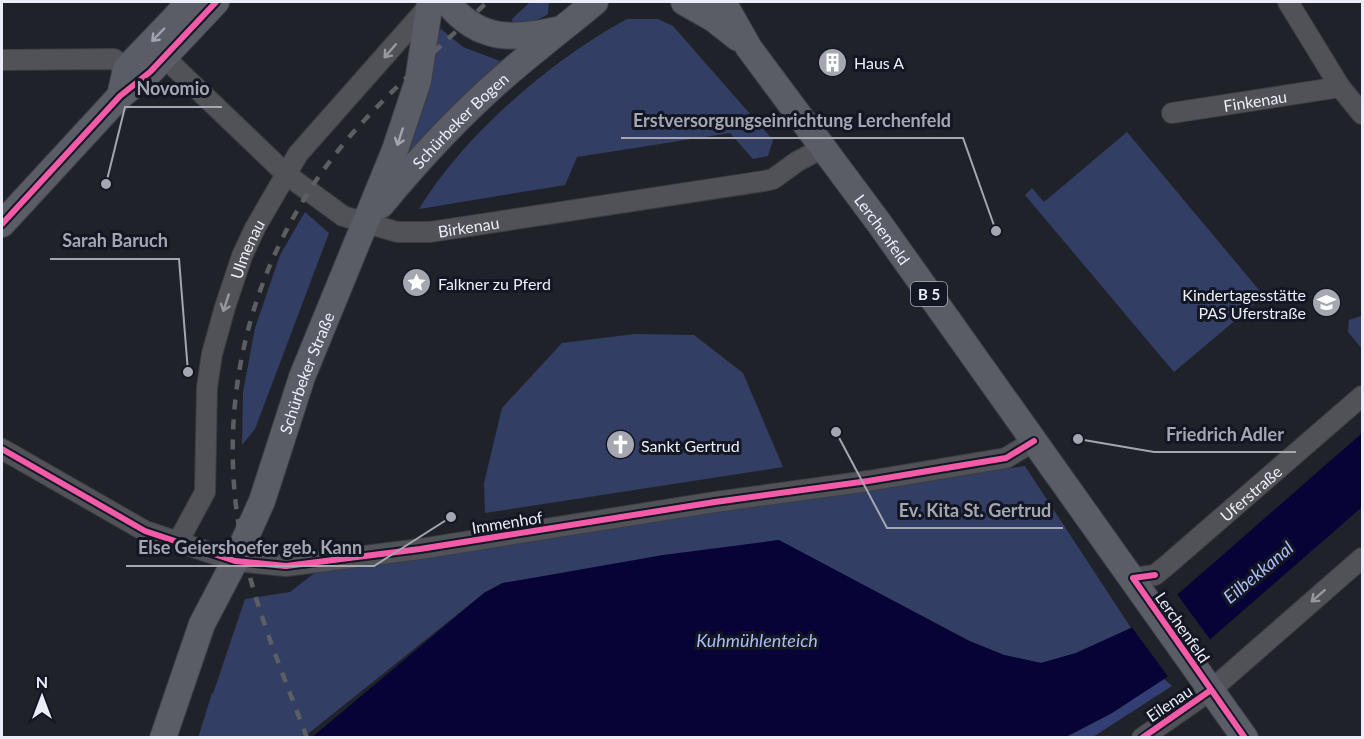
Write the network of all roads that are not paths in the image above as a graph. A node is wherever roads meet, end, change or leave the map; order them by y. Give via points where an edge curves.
1 (190, 2) edge
2 (216, 2) edge
3 (595, 2) edge
4 (684, 2) edge
5 (723, 2) edge
6 (1288, 2) edge
7 (435, 3) edge
8 (563, 29) junction
9 (749, 48) junction
10 (164, 57) junction
11 (2, 60) edge
12 (126, 69) junction
13 (1340, 87) junction
14 (120, 96) junction
15 (1172, 113) dead end
16 (1362, 114) edge
17 (823, 148) junction
18 (287, 174) junction
19 (2, 224) edge
20 (366, 224) junction
21 (1362, 396) edge
22 (1034, 441) junction
23 (2, 449) edge
24 (178, 542) junction
25 (1362, 558) edge
26 (235, 561) junction
27 (1133, 578) junction
28 (1211, 690) junction
29 (163, 738) edge
30 (1142, 738) edge
31 (1245, 738) edge

1 -> 12 main road
2 - 10 main road
3 - 8 main road, Schürbeker Bogen
4 - 9 main road, B 5 via 714,19
5 - 9 main road, Lerchenfeld / B 5
6 - 13 street
7 - 8 main road, Schürbeker Bogen via 478,29 498,35 525,36
7 -> 18 street, Ulmenau via 298,154
7 -> 20 main road, Schürbeker Straße via 418,81
8 - 20 main road, Schürbeker Bogen via 519,64 440,139
9 - 17 main road, Lerchenfeld / B 5
10 - 14 main road
10 - 18 street, Birkenau
11 - 12 street via 114,58
12 - 14 main road
13 - 15 street, Finkenau
13 - 16 street
14 - 19 main road
17 - 20 street, Birkenau via 764,181 430,232 397,232
17 - 22 main road, Lerchenfeld / B 5
18 - 20 street, Birkenau via 344,216
18 -> 24 street, Ulmenau via 255,228 225,307 207,387 205,492
20 - 26 main road, Schürbeker Straße via 302,377 262,501
21 - 27 street, Uferstraße via 1155,575
22 - 26 street, Immenhof via 1006,458 432,547 286,566
22 - 27 main road, Lerchenfeld / B 5
23 - 24 street, Immenhof via 145,531
24 - 26 street, Immenhof
25 -> 28 street, Eilenau
26 - 29 main road, Schürbeker Straße via 202,624
27 - 28 main road, Lerchenfeld / B 5
28 - 30 street, Eilenau
28 - 31 main road, B 5

